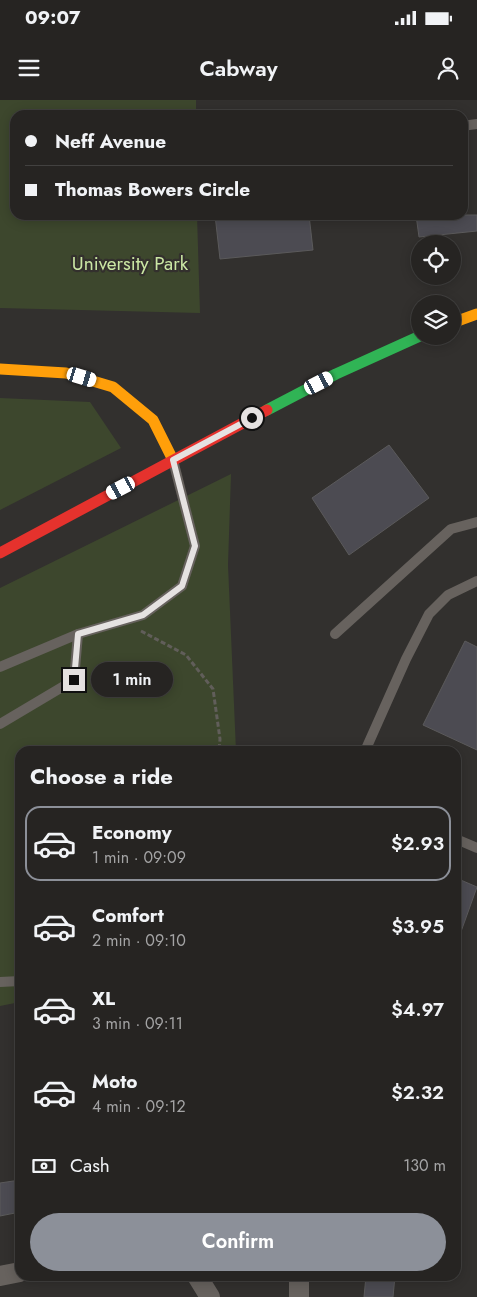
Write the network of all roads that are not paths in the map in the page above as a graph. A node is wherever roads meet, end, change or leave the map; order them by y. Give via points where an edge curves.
1 (477, 314) edge
2 (461, 320) edge
3 (411, 340) edge
4 (0, 370) edge
5 (173, 460) junction
6 (477, 522) edge
7 (0, 553) edge
8 (477, 581) edge
9 (78, 634) junction
10 (335, 634) dead end
11 (0, 667) edge
12 (0, 724) edge
13 (368, 746) edge
14 (461, 841) edge
15 (477, 848) edge
16 (15, 981) edge
17 (0, 982) edge
18 (15, 1273) edge
19 (0, 1276) edge
20 (201, 1281) edge
21 (299, 1281) edge
22 (210, 1297) edge
23 (299, 1297) edge

1 - 2 main road
3 - 5 main road via 336,374
4 - 5 main road via 66,373 114,387 153,420
5 - 7 main road
5 - 9 lane via 195,546 182,586 143,615
6 - 10 lane via 451,529
8 - 13 lane via 448,595 429,614
9 - 11 lane
9 - 12 lane via 74,680
14 - 15 lane
16 - 17 lane
18 - 19 street
20 - 22 street
21 - 23 street

